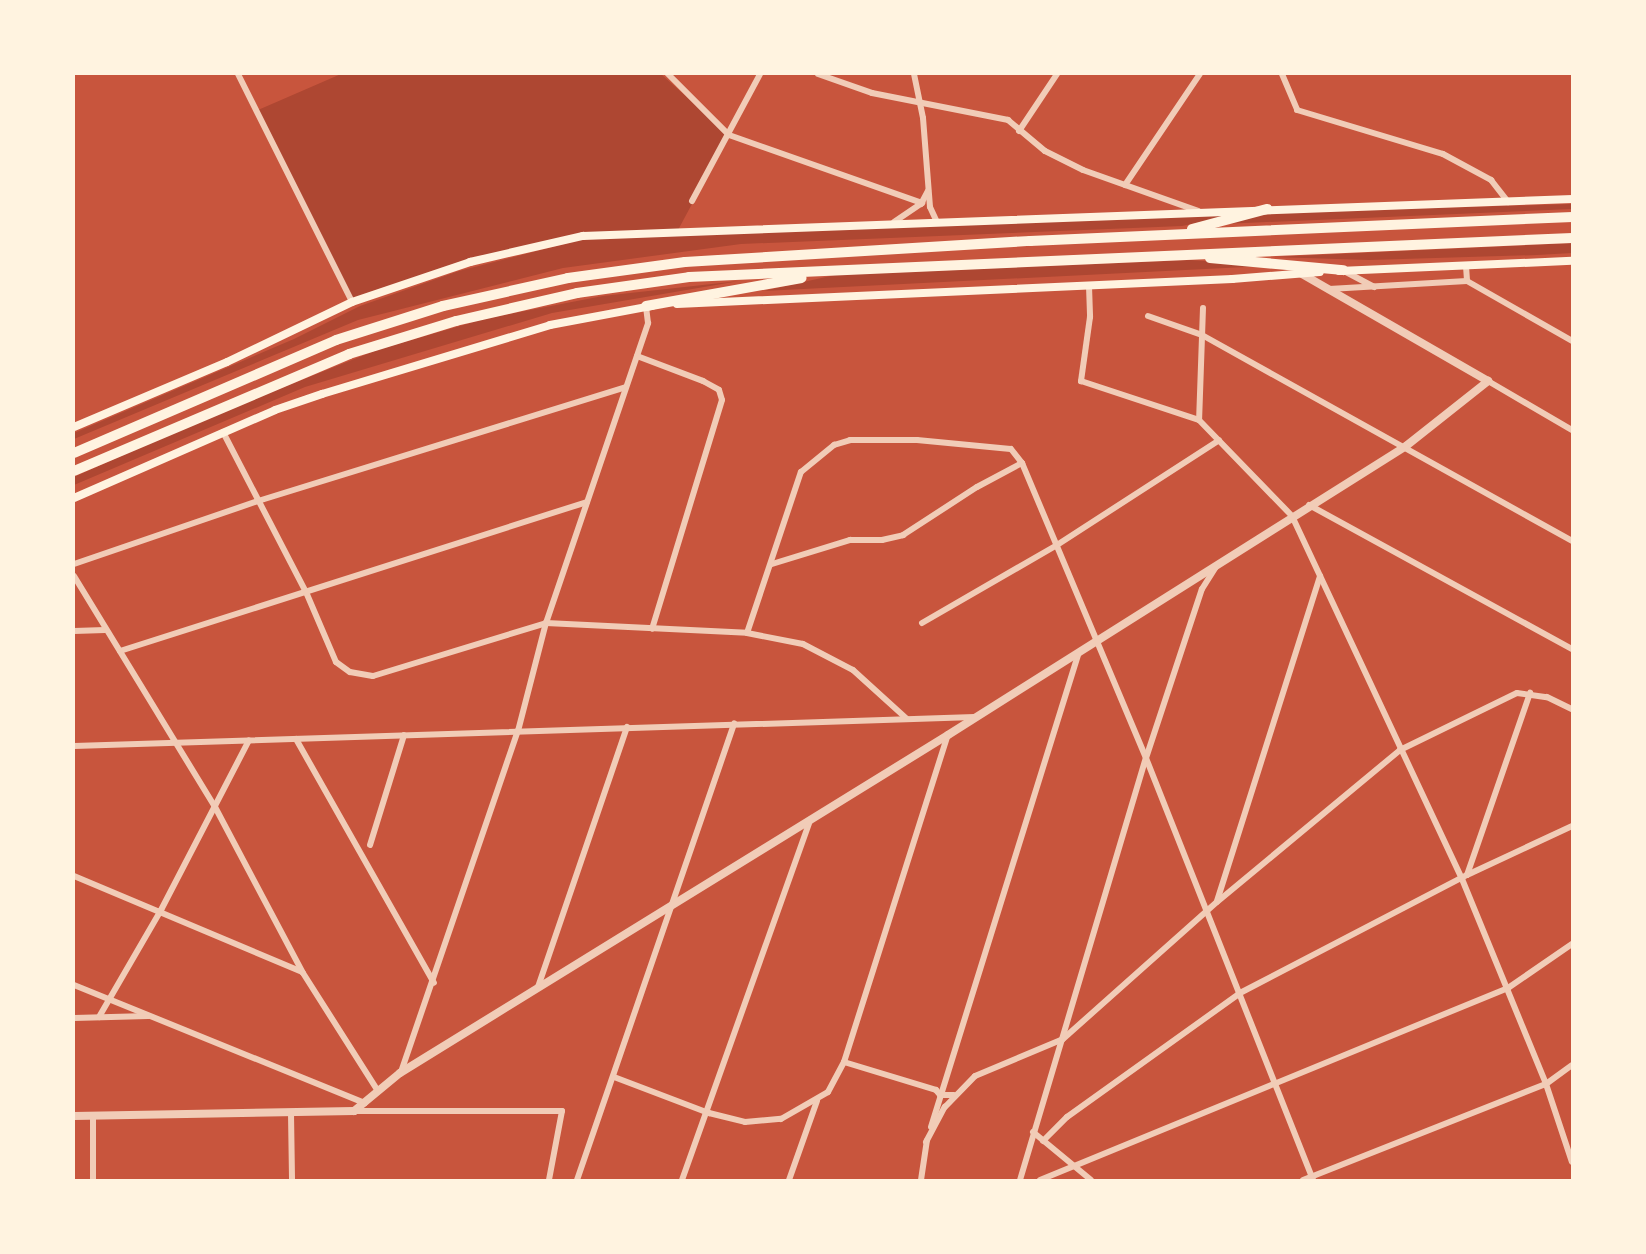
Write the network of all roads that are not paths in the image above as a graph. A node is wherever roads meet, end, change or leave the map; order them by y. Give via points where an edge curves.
1 (238, 74) edge
2 (668, 74) edge
3 (760, 74) edge
4 (818, 74) edge
5 (914, 74) edge
6 (1057, 74) edge
7 (1200, 74) edge
8 (1282, 74) edge
9 (917, 101) junction
10 (1019, 131) junction
11 (729, 135) junction
12 (1125, 185) junction
13 (929, 188) junction
14 (1572, 200) edge
15 (692, 201) dead end
16 (1508, 202) junction
17 (922, 203) junction
18 (1267, 209) junction
19 (1198, 211) junction
20 (1572, 217) edge
21 (936, 220) junction
22 (894, 222) junction
23 (1170, 235) junction
24 (1572, 238) edge
25 (1168, 254) junction
26 (1572, 261) edge
27 (1466, 266) junction
28 (846, 270) junction
29 (1343, 270) junction
30 (1300, 273) junction
31 (1467, 281) junction
32 (1089, 286) junction
33 (1374, 286) junction
34 (1328, 290) junction
35 (352, 302) junction
36 (646, 306) junction
37 (1203, 308) dead end
38 (1148, 316) dead end
39 (1202, 335) junction
40 (1572, 341) edge
41 (637, 356) junction
42 (1488, 381) junction
43 (626, 387) junction
44 (1199, 420) junction
45 (74, 427) edge
46 (1572, 430) edge
47 (223, 432) junction
48 (1219, 440) junction
49 (1406, 446) junction
50 (74, 453) edge
51 (1022, 463) junction
52 (74, 471) edge
53 (74, 498) edge
54 (258, 501) junction
55 (587, 502) junction
56 (1309, 505) junction
57 (1292, 516) junction
58 (1572, 541) edge
59 (1057, 544) junction
60 (1218, 562) junction
61 (74, 564) edge
62 (772, 564) junction
63 (1320, 575) junction
64 (74, 576) edge
65 (306, 592) junction
66 (546, 623) junction
67 (922, 623) dead end
68 (652, 629) junction
69 (105, 630) junction
70 (74, 631) edge
71 (747, 633) junction
72 (1097, 640) junction
73 (1572, 649) edge
74 (120, 651) junction
75 (1079, 652) junction
76 (1530, 693) junction
77 (1572, 709) edge
78 (975, 717) junction
79 (906, 718) junction
80 (734, 723) junction
81 (627, 727) junction
82 (518, 731) junction
83 (404, 735) junction
84 (948, 735) junction
85 (296, 739) junction
86 (249, 740) junction
87 (175, 743) junction
88 (74, 746) edge
89 (1400, 750) junction
90 (1146, 758) junction
91 (214, 805) junction
92 (810, 820) junction
93 (1572, 826) edge
94 (370, 845) dead end
95 (74, 876) edge
96 (1464, 877) junction
97 (1217, 902) junction
98 (669, 907) junction
99 (161, 910) junction
100 (1205, 914) junction
101 (1572, 944) edge
102 (303, 973) junction
103 (434, 983) junction
104 (74, 985) edge
105 (538, 987) junction
106 (1508, 988) junction
107 (1240, 993) junction
108 (109, 1000) junction
109 (154, 1016) junction
110 (99, 1017) junction
111 (74, 1018) edge
112 (1063, 1039) junction
113 (844, 1062) junction
114 (1572, 1065) edge
115 (400, 1073) junction
116 (614, 1077) junction
117 (1546, 1084) junction
118 (1275, 1086) junction
119 (378, 1091) junction
120 (955, 1094) junction
121 (940, 1095) junction
122 (817, 1101) junction
123 (365, 1103) junction
124 (354, 1112) junction
125 (709, 1113) junction
126 (291, 1114) junction
127 (74, 1116) edge
128 (93, 1116) junction
129 (1033, 1132) junction
130 (1043, 1141) junction
131 (926, 1142) junction
132 (1572, 1162) edge
133 (1076, 1166) junction
134 (1312, 1179) edge
135 (93, 1180) edge
136 (292, 1180) edge
137 (549, 1180) edge
138 (577, 1180) edge
139 (682, 1180) edge
140 (789, 1180) edge
141 (923, 1180) edge
142 (1020, 1180) edge
143 (1040, 1180) edge
144 (1091, 1180) edge
145 (1303, 1180) edge

1 - 35 street
2 - 11 street
3 - 11 street
4 - 9 street via 850,87
5 - 9 street
6 - 10 street
7 - 12 street
8 - 16 street via 1298,110 1443,154 1491,180
9 - 10 street via 1008,120
9 - 13 street via 923,118
10 - 12 street via 1045,151
11 - 15 street
11 - 17 street
12 - 19 street
13 - 17 street
13 - 21 street via 930,207
14 - 16 main road
16 - 18 main road
17 - 22 street
18 - 19 main road
18 - 23 highway
19 - 21 main road
20 - 23 highway
21 - 22 main road
22 - 35 main road via 583,236 470,262
23 - 50 highway via 685,262 568,279 442,306 336,340
24 - 25 highway
25 - 28 highway
25 - 29 highway
26 - 27 main road
27 - 29 main road
27 - 31 street
28 - 36 highway
28 - 52 highway via 689,277 577,293 456,321 349,354
29 - 30 main road
29 - 33 street
30 - 32 main road
30 - 34 street
31 - 33 street
31 - 40 street
32 - 36 main road
32 - 44 street via 1090,317 1081,381
33 - 34 street
34 - 42 street
35 - 45 main road via 227,362
36 - 41 street via 648,323
36 - 47 main road via 539,328 322,394
37 - 39 street
38 - 39 street
39 - 44 street
39 - 49 street
41 - 43 street
41 - 68 street via 703,381 719,390 722,400
42 - 46 street
42 - 49 street
43 - 54 street
43 - 55 street
44 - 48 street
47 - 53 main road
47 - 54 street
48 - 57 street
48 - 59 street
49 - 56 street
49 - 58 street
51 - 59 street
51 - 62 street via 903,535 850,540
51 - 62 street via 1011,449 917,440 850,440 834,445 801,472
54 - 61 street
54 - 65 street
55 - 65 street
55 - 66 street
56 - 57 street
56 - 73 street
57 - 60 street
57 - 63 street
59 - 67 street
59 - 72 street
60 - 72 street
60 - 90 street via 1202,589
62 - 71 street
63 - 89 street
63 - 97 street
64 - 69 street
65 - 66 street via 336,662 350,672 373,676
65 - 74 street
66 - 68 street
66 - 82 street
68 - 71 street
69 - 70 street
69 - 74 street
71 - 79 street via 803,644 853,670
72 - 75 street
72 - 90 street
74 - 87 street
75 - 78 street
75 - 121 street
76 - 77 street
76 - 89 street via 1494,701
76 - 96 street
78 - 79 street
78 - 84 street
79 - 80 street
80 - 81 street
80 - 98 street
81 - 82 street
81 - 105 street
82 - 83 street
82 - 103 street
83 - 85 street
83 - 94 street
84 - 92 street
84 - 113 street
85 - 86 street
85 - 103 street
86 - 87 street
86 - 91 street
87 - 88 street
87 - 91 street
89 - 96 street
89 - 97 street
90 - 100 street
90 - 112 street
91 - 99 street
91 - 102 street
92 - 98 street
92 - 125 street
93 - 96 street
95 - 99 street
96 - 106 street
96 - 107 street
97 - 100 street
98 - 105 street
98 - 116 street
99 - 102 street
99 - 108 street
100 - 107 street
100 - 112 street
101 - 106 street
102 - 119 street
103 - 115 street
104 - 108 street
105 - 115 street
106 - 117 street
106 - 118 street
107 - 118 street
107 - 130 street via 1067,1117
108 - 109 street
108 - 110 street
109 - 110 street
109 - 123 street
110 - 111 street
112 - 120 street via 975,1076
112 - 129 street
113 - 121 street via 936,1090
113 - 122 street via 828,1092
114 - 117 street
115 - 119 street
116 - 125 street
116 - 138 street
117 - 132 street
117 - 134 street
118 - 133 street
118 - 134 street
119 - 123 street
120 - 121 street
120 - 131 street
121 - 131 street
122 - 125 street via 781,1119 746,1122
122 - 140 street
123 - 124 street
124 - 126 street
124 - 137 street via 562,1110
125 - 139 street
126 - 128 street
126 - 136 street
127 - 128 street
128 - 135 street
129 - 130 street
129 - 142 street
130 - 133 street
131 - 141 street
133 - 143 street
133 - 144 street
134 - 145 street

